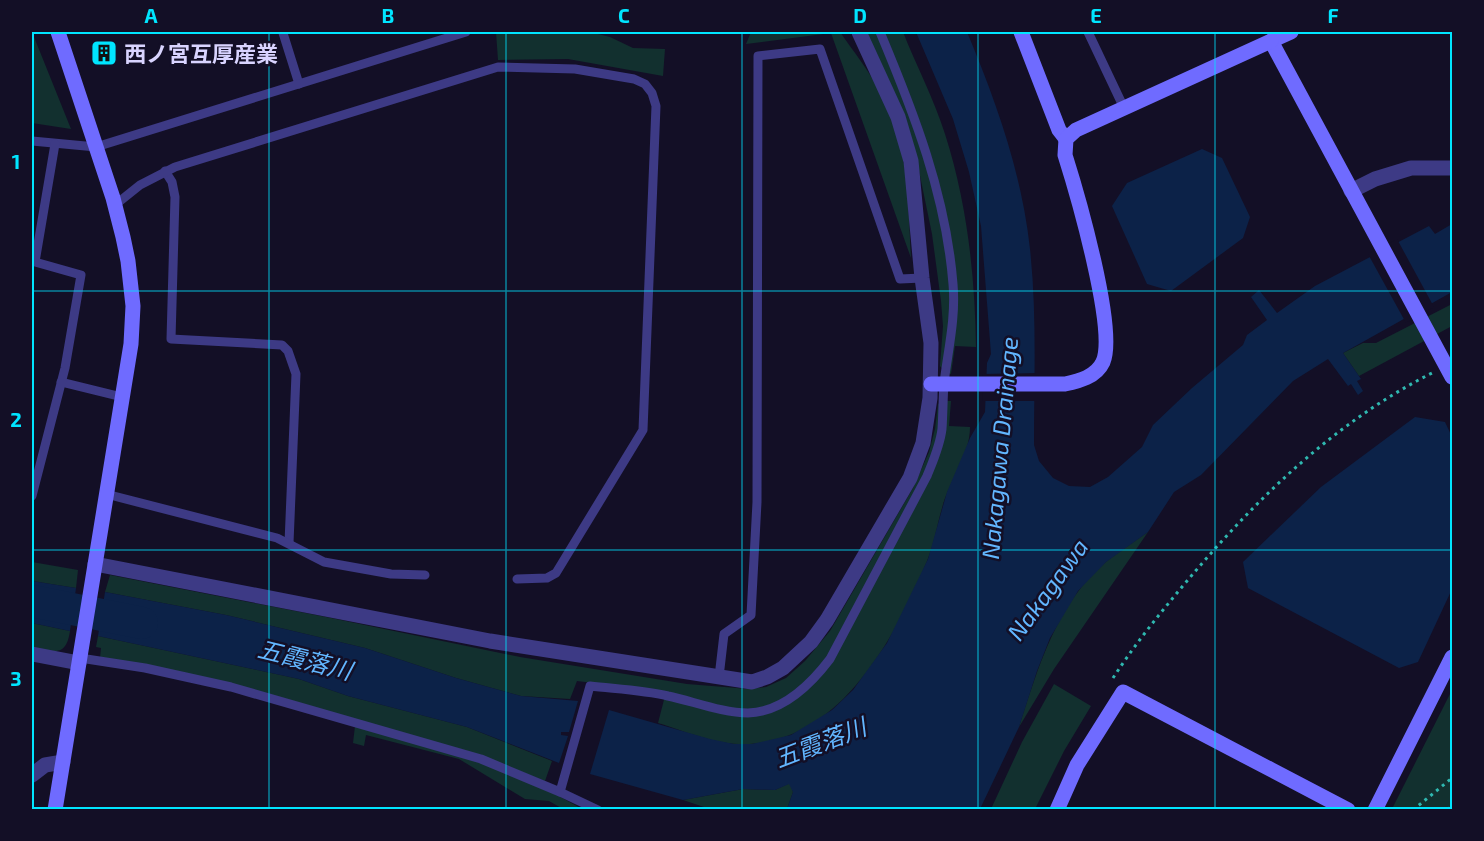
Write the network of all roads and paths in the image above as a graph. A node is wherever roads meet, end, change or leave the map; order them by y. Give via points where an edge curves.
1 (58, 32) edge
2 (466, 32) edge
3 (859, 32) edge
4 (880, 32) edge
5 (1021, 32) edge
6 (1088, 32) edge
7 (1291, 32) edge
8 (283, 33) edge
9 (1271, 41) junction
10 (299, 84) junction
11 (1124, 108) junction
12 (1066, 139) junction
13 (32, 141) edge
14 (55, 144) junction
15 (96, 147) junction
16 (1452, 168) edge
17 (165, 171) junction
18 (1351, 191) junction
19 (115, 205) junction
20 (922, 278) junction
21 (1450, 371) edge
22 (61, 382) junction
23 (942, 385) junction
24 (122, 397) junction
25 (106, 494) junction
26 (32, 496) edge
27 (289, 543) junction
28 (95, 564) junction
29 (425, 575) dead end
30 (517, 579) dead end
31 (32, 654) edge
32 (81, 655) junction
33 (1452, 657) edge
34 (719, 677) junction
35 (1109, 685) dead end
36 (63, 762) junction
37 (32, 775) edge
38 (1452, 778) edge
39 (560, 792) junction
40 (1452, 802) edge
41 (55, 810) edge
42 (598, 810) edge
43 (1057, 810) edge
44 (1348, 810) edge
45 (1375, 810) edge
46 (1413, 810) edge
47 (1449, 810) edge

1 - 15 street
2 - 10 lane
3 - 20 street via 898,117 911,161
4 - 23 lane via 927,150 946,227 953,322
5 - 12 street
6 - 11 lane
7 - 9 street
8 - 10 lane
9 - 11 street
9 - 18 street
10 - 15 lane
11 - 12 street via 1076,129
12 - 23 street via 1065,155 1093,256 1106,340 1102,364 1085,379 1065,384
13 - 14 lane
14 - 15 lane
14 - 22 lane via 35,262 81,275
15 - 19 street
16 - 18 street via 1411,168
17 - 19 lane
17 - 27 lane via 175,196 171,339 282,345 296,374
17 - 30 lane via 498,67 575,69 645,84 656,106 643,430 556,573 547,578
18 - 21 street
19 - 24 street via 133,306
20 - 23 street via 931,343
20 - 34 lane via 900,279 820,49 758,56 757,502 751,615 724,634
21 - 35 path via 1404,387 1361,414 1285,476 1208,555 1158,615
22 - 24 lane
22 - 26 lane
23 - 34 street via 910,478 811,642 767,677 752,682
23 - 39 lane via 942,430 927,476 830,658 814,679 789,699 748,713 665,695 591,686
24 - 25 street
25 - 27 lane
25 - 28 street
27 - 29 lane via 324,562 391,574
28 - 32 street
28 - 34 street via 490,641
31 - 32 street
32 - 36 street
32 - 39 lane via 231,687 481,759
33 - 45 street
36 - 37 street via 45,765
36 - 41 street
38 - 46 path
39 - 42 lane
40 - 47 path
43 - 44 street via 1077,765 1123,692

